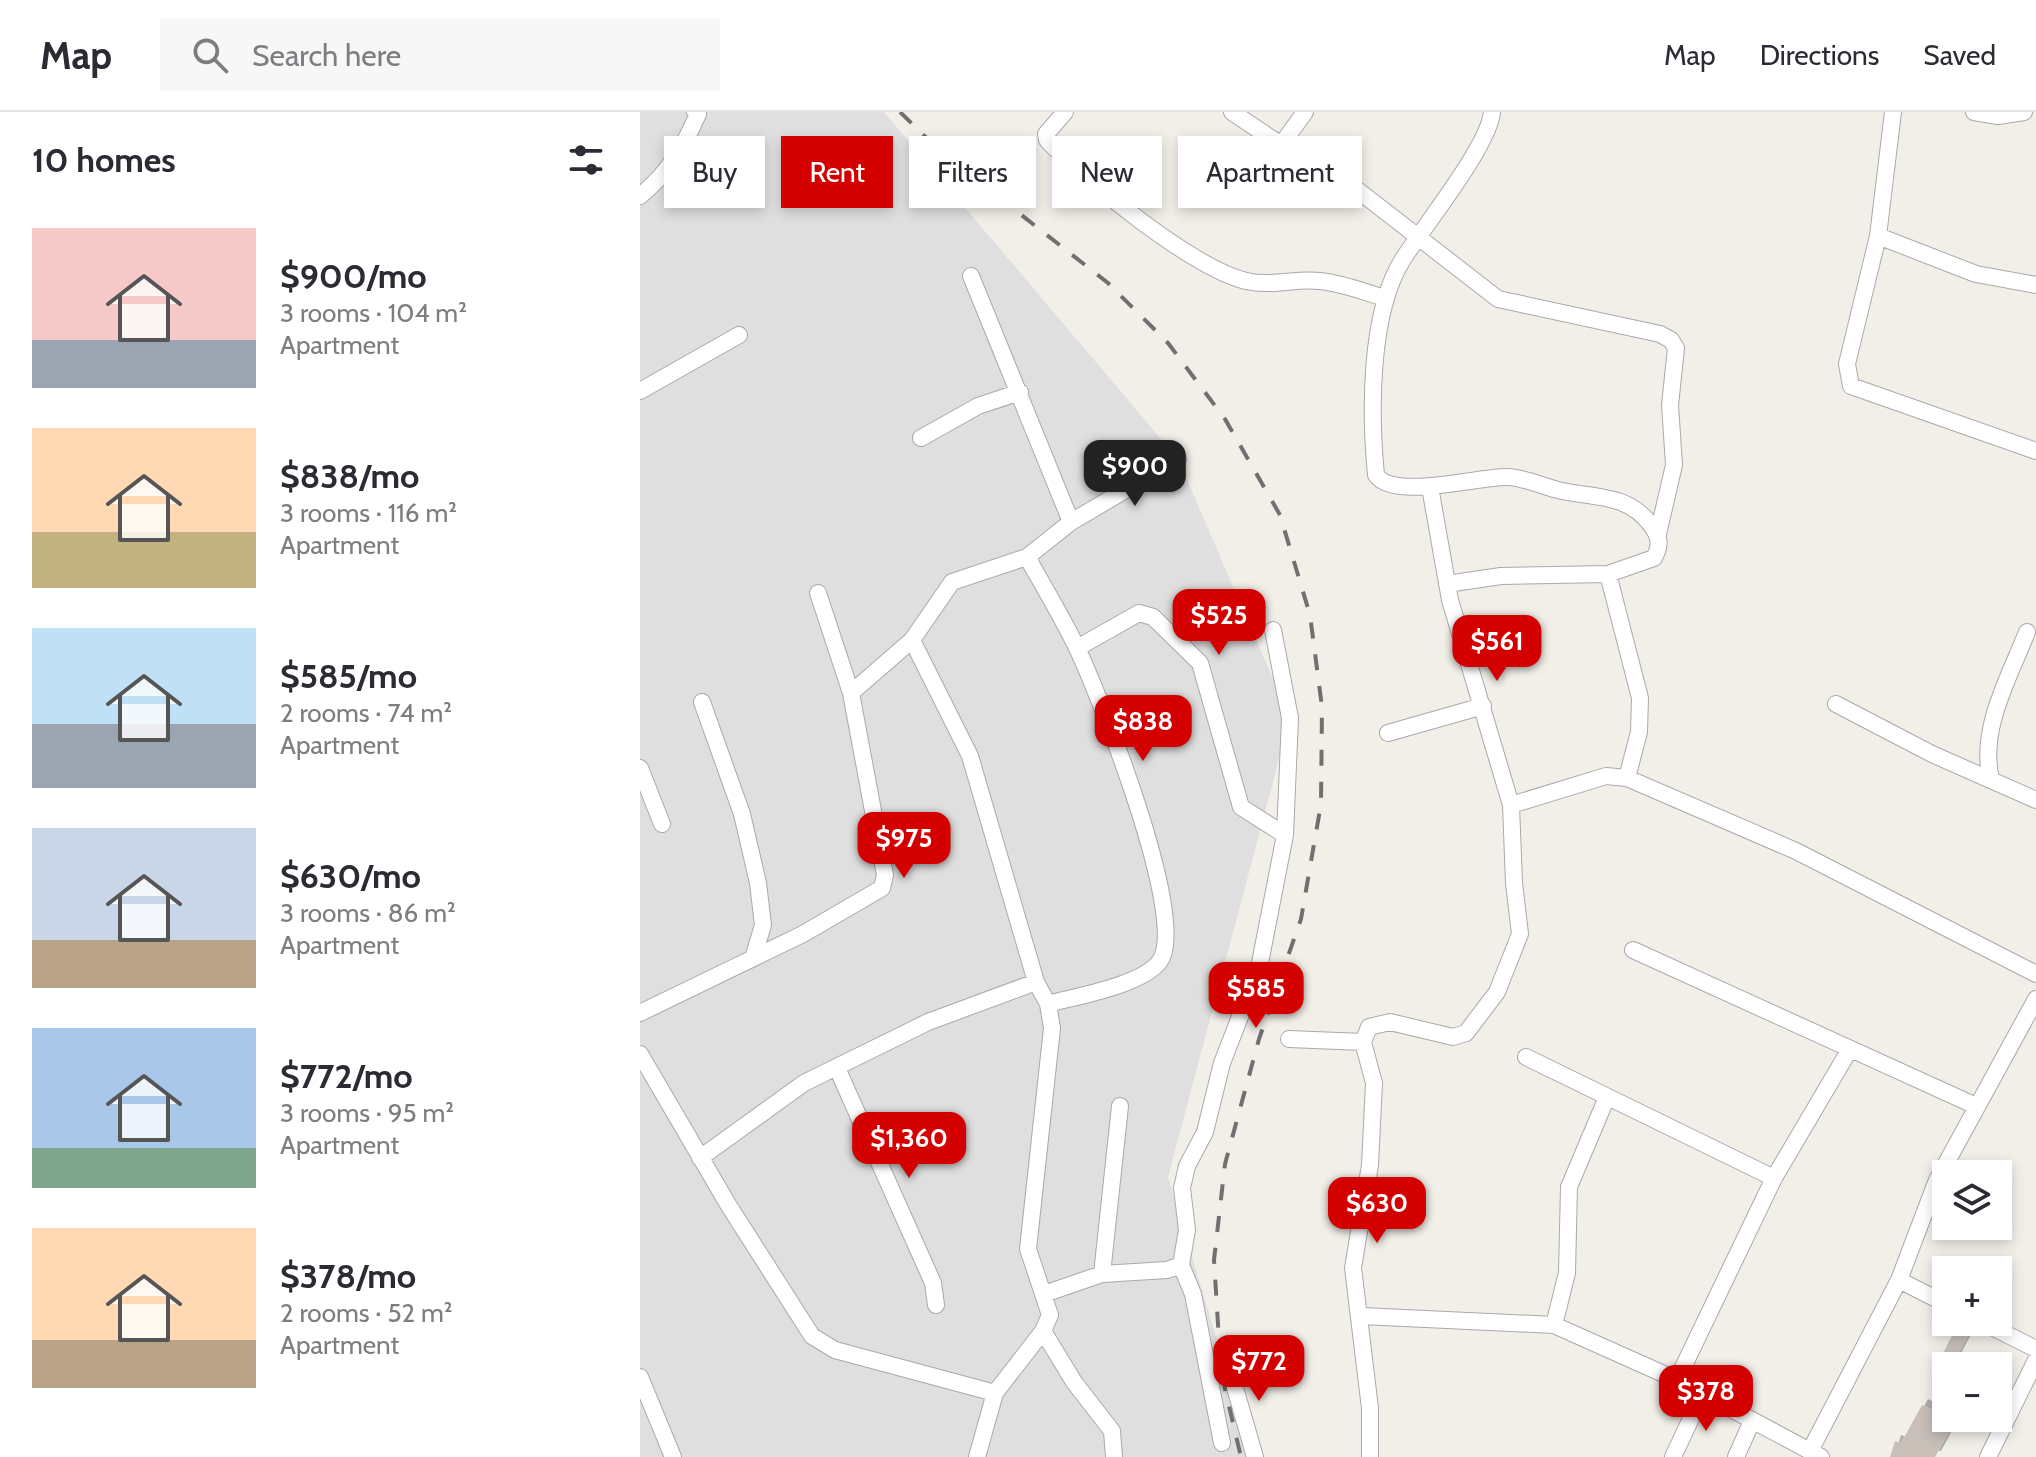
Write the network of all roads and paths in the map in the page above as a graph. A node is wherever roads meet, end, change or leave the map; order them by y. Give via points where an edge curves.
1 (1065, 112) edge
2 (1232, 112) edge
3 (1305, 112) edge
4 (1492, 112) edge
5 (1893, 112) edge
6 (1974, 112) edge
7 (2024, 112) edge
8 (698, 113) edge
9 (1268, 136) edge
10 (1288, 136) edge
11 (1362, 194) edge
12 (640, 196) edge
13 (1878, 236) junction
14 (1418, 237) junction
15 (971, 276) dead end
16 (2036, 285) edge
17 (1385, 298) junction
18 (739, 335) dead end
19 (640, 391) edge
20 (1020, 392) junction
21 (921, 438) dead end
22 (2036, 451) edge
23 (1178, 459) dead end
24 (1430, 487) junction
25 (1071, 522) junction
26 (1658, 534) junction
27 (1027, 557) junction
28 (1608, 574) junction
29 (1447, 584) junction
30 (818, 593) dead end
31 (1273, 630) dead end
32 (2027, 632) dead end
33 (912, 640) junction
34 (1077, 648) junction
35 (851, 693) junction
36 (702, 702) dead end
37 (1836, 704) dead end
38 (1483, 706) junction
39 (1388, 733) dead end
40 (640, 768) edge
41 (1627, 778) junction
42 (1991, 779) junction
43 (2036, 800) edge
44 (1511, 805) junction
45 (662, 824) dead end
46 (1285, 835) junction
47 (1633, 950) dead end
48 (754, 955) junction
49 (2036, 974) edge
50 (1036, 982) junction
51 (2036, 999) edge
52 (1048, 1004) junction
53 (640, 1013) edge
54 (1289, 1039) dead end
55 (1363, 1042) junction
56 (1850, 1049) junction
57 (640, 1054) edge
58 (1526, 1057) dead end
59 (837, 1068) junction
60 (1607, 1097) junction
61 (1120, 1106) dead end
62 (1976, 1106) junction
63 (700, 1158) junction
64 (1774, 1178) junction
65 (1181, 1265) junction
66 (1102, 1274) junction
67 (1899, 1280) junction
68 (1044, 1294) junction
69 (1932, 1297) edge
70 (936, 1305) dead end
71 (1362, 1316) junction
72 (1554, 1325) junction
73 (1043, 1331) junction
74 (2010, 1336) edge
75 (2036, 1349) edge
76 (1227, 1360) dead end
77 (2036, 1360) edge
78 (640, 1377) edge
79 (1677, 1380) junction
80 (995, 1393) junction
81 (1702, 1395) junction
82 (1752, 1421) junction
83 (1222, 1443) dead end
84 (1815, 1454) edge
85 (673, 1457) edge
86 (977, 1457) edge
87 (1114, 1457) edge
88 (1255, 1457) edge
89 (1370, 1457) edge
90 (1673, 1457) edge
91 (1736, 1457) edge
92 (1988, 1457) edge

1 - 17 street via 1046,134 1047,140 1175,245 1242,280 1269,285 1318,281
2 - 9 street
3 - 10 street
4 - 14 street via 1466,166
5 - 13 street
6 - 7 street
8 - 12 street via 677,158
11 - 14 street
13 - 16 street via 1976,274
13 - 22 street via 1847,364 1851,386
14 - 17 street
14 - 26 street via 1498,299 1671,340 1676,348 1670,405 1674,465
15 - 20 street
17 - 24 street via 1375,395 1376,475 1388,485
18 - 19 street
20 - 21 street via 978,406
20 - 25 street
23 - 25 street
24 - 26 street via 1516,478 1621,500 1638,509
24 - 29 street
25 - 27 street
26 - 28 street via 1654,558
27 - 33 street via 952,582
27 - 34 street
28 - 29 street via 1501,576
28 - 41 street via 1640,706
29 - 38 street
30 - 35 street
31 - 46 street via 1290,718
32 - 42 street via 1989,731 1986,760
33 - 35 street
33 - 50 street via 970,756
34 - 46 street via 1139,613 1153,617 1200,663 1241,807
34 - 52 street via 1161,879 1166,943 1161,960 1148,974
35 - 48 street via 885,875 882,888 845,912
36 - 48 street via 742,814 758,883 763,925
37 - 42 street
38 - 39 street
38 - 44 street
40 - 45 street
41 - 44 street via 1606,776
41 - 49 street via 1796,851
42 - 43 street
44 - 55 street via 1520,934 1497,992 1466,1033 1453,1037 1390,1022 1369,1027
46 - 65 street via 1259,968 1222,1063 1205,1132 1187,1166
47 - 56 street
48 - 53 street
50 - 52 street
50 - 59 street via 928,1022
51 - 62 street
52 - 68 street via 1052,1056 1028,1249
54 - 55 street
55 - 71 street via 1374,1083 1370,1165 1353,1268
56 - 62 street
56 - 64 street
57 - 63 street
58 - 60 street
59 - 63 street via 804,1083
59 - 70 street via 933,1283
60 - 64 street
60 - 72 street via 1569,1187 1567,1273
61 - 66 street
62 - 67 street via 1937,1180
63 - 80 street via 822,1345
64 - 79 street
65 - 66 street
65 - 83 street via 1193,1294
66 - 68 street
67 - 69 street
67 - 84 street
68 - 73 street via 1050,1315
71 - 72 street
71 - 89 street
72 - 79 street
73 - 80 street
73 - 87 street via 1112,1431
74 - 75 street
76 - 88 street
77 - 92 street
78 - 85 street
79 - 81 street
80 - 86 street
81 - 82 street
81 - 90 street
82 - 84 street
82 - 91 street

